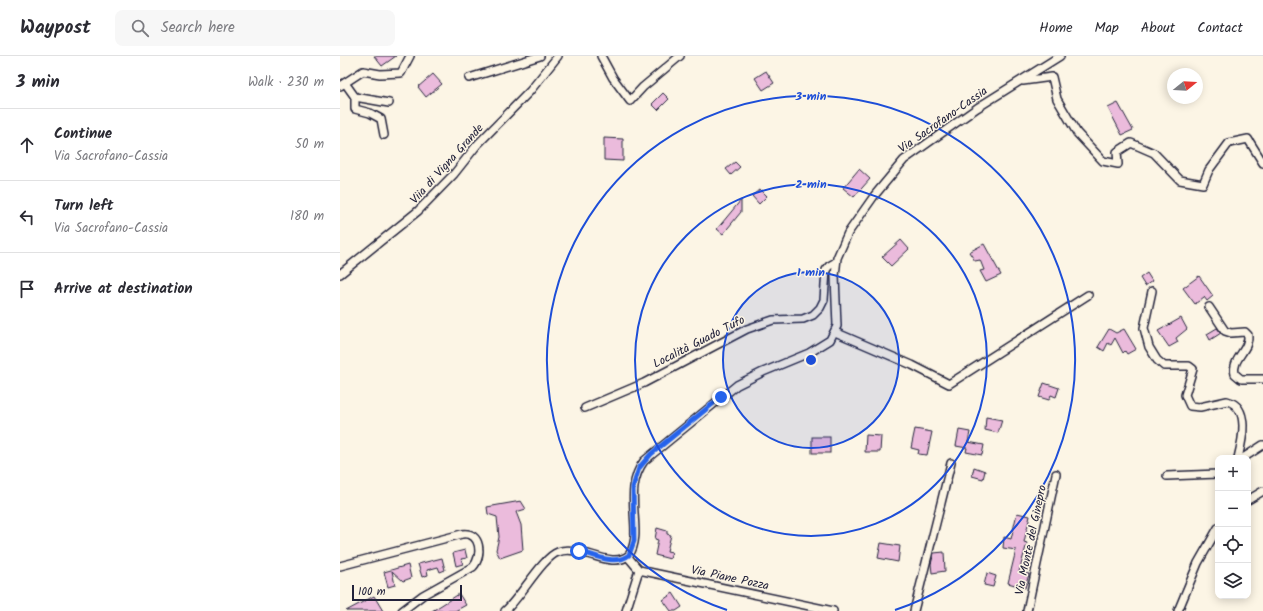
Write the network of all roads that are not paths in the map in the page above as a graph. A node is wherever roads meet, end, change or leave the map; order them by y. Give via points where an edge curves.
1 (410, 56) edge
2 (540, 56) edge
3 (558, 56) edge
4 (601, 56) edge
5 (680, 56) edge
6 (1060, 56) edge
7 (469, 78) dead end
8 (1021, 81) junction
9 (343, 84) edge
10 (355, 97) junction
11 (389, 103) dead end
12 (384, 135) dead end
13 (1263, 163) edge
14 (836, 262) junction
15 (340, 274) edge
16 (1152, 291) dead end
17 (1088, 295) dead end
18 (1209, 307) dead end
19 (835, 332) junction
20 (1263, 379) edge
21 (585, 408) dead end
22 (1263, 445) edge
23 (1238, 455) edge
24 (1248, 455) edge
25 (952, 463) dead end
26 (1056, 474) dead end
27 (1215, 474) edge
28 (1167, 476) dead end
29 (1263, 491) edge
30 (1251, 498) edge
31 (1215, 533) edge
32 (628, 557) junction
33 (340, 566) edge
34 (639, 570) junction
35 (402, 611) edge
36 (505, 611) edge
37 (626, 611) edge
38 (833, 611) edge
39 (914, 611) edge
40 (1027, 611) edge
41 (1178, 611) edge

1 - 9 street via 402,73 380,74 363,71
2 - 7 street
3 - 15 street, Viia di Vigna Grande via 530,91 418,211
4 - 5 street via 612,78 630,101
6 - 8 street, Via Sacrofano-Cassia
8 - 13 street via 1052,77 1057,99 1077,133 1103,161 1118,164 1117,152 1132,143 1154,153 1180,180 1203,184 1209,170 1229,143 1248,139
8 - 14 street, Via Sacrofano-Cassia via 977,108 904,160 856,221
9 - 10 street
10 - 11 street
10 - 12 street via 355,109 370,112 381,119
14 - 19 street, Via Sacrofano-Cassia
14 - 21 street, Località Guado Tufo via 826,270 824,300 813,315 803,319 773,320 747,329 644,383
16 - 23 street via 1144,328 1149,347 1164,366 1187,366 1193,369 1185,395 1190,406 1200,407 1227,401 1237,407 1242,416 1243,428
17 - 19 street via 948,384 912,364
18 - 20 street via 1225,331 1245,332 1248,335 1247,344 1234,367 1235,374 1241,378
19 - 32 street via 830,340 817,349 754,376 732,389 647,459 639,468 634,484 634,545
22 - 24 street
25 - 39 street
26 - 40 street, Via Monte del Ginepro
27 - 28 street
29 - 30 street
31 - 41 street via 1198,563
32 - 34 street
32 - 36 street via 611,560 571,550 556,552
33 - 35 street via 462,534 468,533 476,538 479,552 473,567 423,595
34 - 37 street
34 - 38 street, Via Piane Pozza

